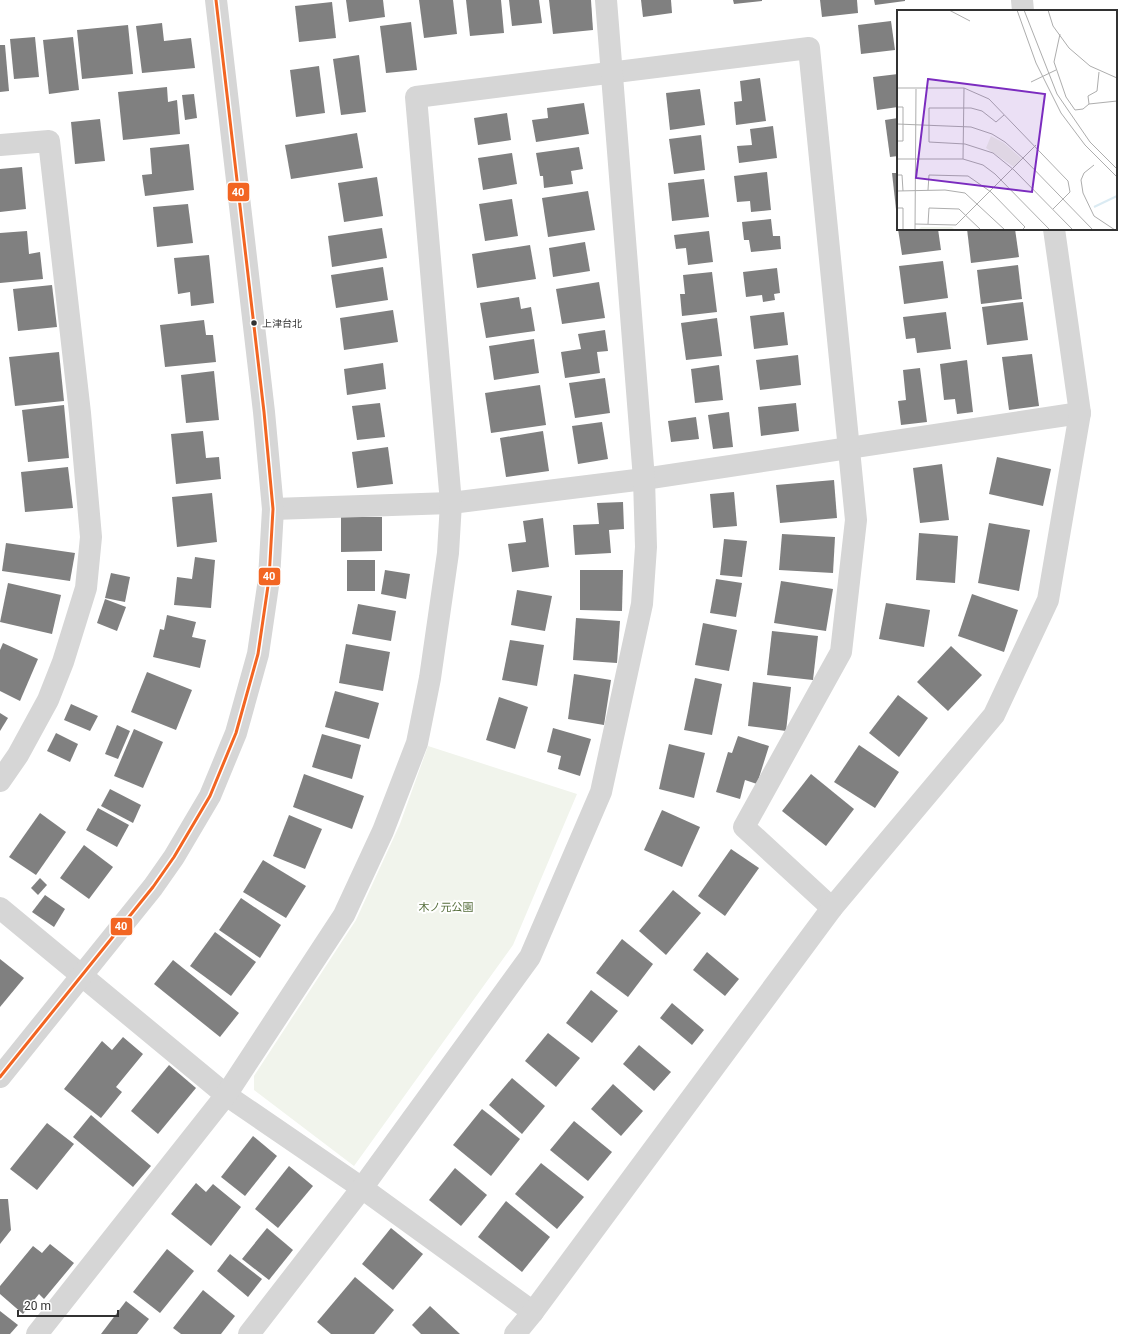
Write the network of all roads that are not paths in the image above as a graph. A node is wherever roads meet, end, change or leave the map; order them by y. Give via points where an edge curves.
1 (216, 0) edge
2 (606, 0) edge
3 (1022, 0) edge
4 (1023, 10) edge
5 (612, 74) junction
6 (0, 145) edge
7 (1054, 230) edge
8 (1080, 413) junction
9 (849, 448) junction
10 (644, 479) junction
11 (451, 503) junction
12 (273, 509) junction
13 (0, 781) edge
14 (0, 908) edge
15 (832, 908) junction
16 (82, 974) junction
17 (0, 1077) edge
18 (226, 1095) junction
19 (362, 1188) junction
20 (533, 1312) junction
21 (38, 1334) edge
22 (249, 1334) edge
23 (515, 1334) edge

1 - 12 street
2 - 5 street
3 - 4 street
5 - 9 street via 809,48
5 - 10 street
5 - 11 street via 416,97
6 - 13 street via 49,141 80,413 91,537 86,588 63,662 44,707 18,755
7 - 8 street
8 - 9 street
8 - 15 street via 1048,600 994,715
9 - 10 street
9 - 15 street via 856,520 841,652 744,827
10 - 11 street
10 - 19 street via 646,547 642,604 601,792 530,957
11 - 12 street
11 - 18 street via 448,553 430,678 417,742 383,831 344,915
12 - 16 street via 269,579 258,654 236,733 210,796 174,857 153,887
14 - 16 street
15 - 20 street
16 - 17 street
16 - 18 street
18 - 19 street
18 - 21 street
19 - 20 street
19 - 22 street
20 - 23 street

